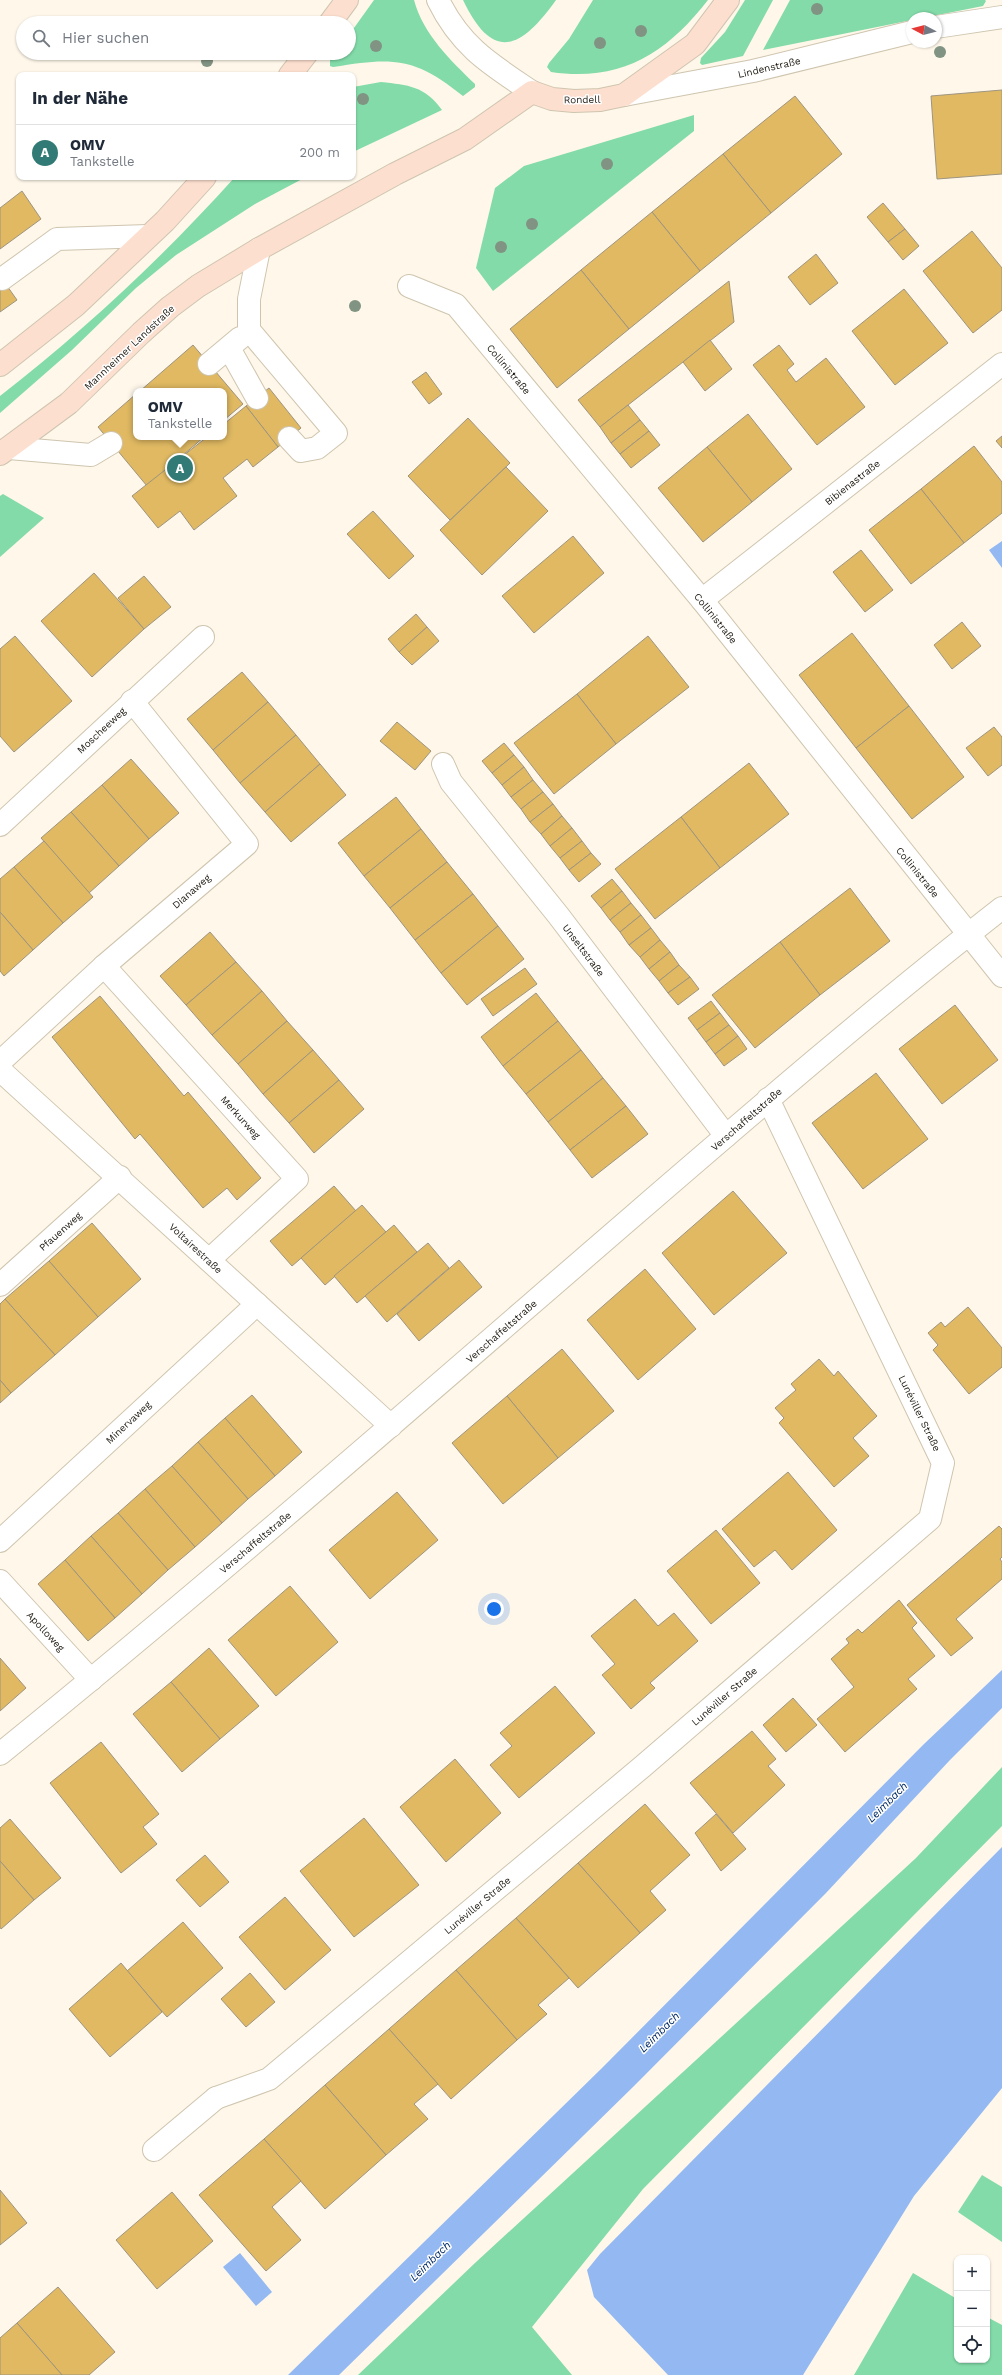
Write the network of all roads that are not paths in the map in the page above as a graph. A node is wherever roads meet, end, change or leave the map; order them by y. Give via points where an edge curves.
1 (347, 0) edge
2 (438, 0) edge
3 (728, 0) edge
4 (335, 16) edge
5 (1002, 17) edge
6 (942, 26) edge
7 (906, 33) edge
8 (302, 60) edge
9 (292, 72) edge
10 (532, 92) junction
11 (624, 95) junction
12 (202, 180) edge
13 (148, 236) junction
14 (259, 249) junction
15 (2, 279) dead end
16 (409, 286) dead end
17 (249, 330) junction
18 (229, 348) junction
19 (209, 364) dead end
20 (1002, 364) edge
21 (0, 365) edge
22 (257, 398) dead end
23 (289, 438) dead end
24 (110, 443) dead end
25 (5, 451) edge
26 (702, 600) junction
27 (203, 637) dead end
28 (132, 701) junction
29 (443, 764) dead end
30 (0, 825) edge
31 (1002, 908) edge
32 (968, 934) junction
33 (104, 966) junction
34 (1002, 976) edge
35 (0, 1062) edge
36 (0, 1070) edge
37 (768, 1099) junction
38 (726, 1136) junction
39 (120, 1177) junction
40 (209, 1260) junction
41 (0, 1285) edge
42 (257, 1304) junction
43 (391, 1426) junction
44 (0, 1541) edge
45 (0, 1581) edge
46 (91, 1680) junction
47 (0, 1754) edge
48 (154, 2150) dead end

1 - 4 main road
2 - 10 street, Rondell via 448,22 480,58
3 - 11 main road, Rondell via 695,44
5 - 6 street
7 - 11 street, Lindenstraße via 753,71
8 - 9 main road
10 - 11 main road, Rondell via 552,99 574,101 600,100
10 - 14 main road, Mannheimer Landstraße via 465,139
12 - 13 main road
13 - 15 street via 57,239
13 - 21 main road via 76,305
14 - 17 street via 249,299
14 - 25 main road, Mannheimer Landstraße via 198,286 170,308 70,402
16 - 26 street, Collinistraße via 456,305
17 - 18 street
17 - 23 street via 336,433 316,448 301,451
18 - 19 street
18 - 22 street
20 - 26 street, Bibienastraße
24 - 25 street via 91,455
26 - 32 street, Collinistraße
27 - 28 street, Moscheeweg
28 - 30 street, Moscheeweg
28 - 33 street, Dianaweg via 247,844
29 - 38 street, Unseltstraße via 451,782 558,915
31 - 32 street, Verschaffeltstraße
32 - 34 street, Collinistraße
32 - 37 street, Verschaffeltstraße
33 - 35 street, Dianaweg
33 - 40 street, Merkurweg via 297,1179
36 - 39 street, Voltairestraße
37 - 38 street, Verschaffeltstraße
37 - 48 street, Lunéviller Straße via 944,1463 930,1519 636,1772 269,2079 216,2098
38 - 43 street, Verschaffeltstraße
39 - 40 street, Voltairestraße
39 - 41 street, Pfauenweg
40 - 42 street, Voltairestraße
42 - 43 street, Voltairestraße
42 - 44 street, Minervaweg
43 - 46 street, Verschaffeltstraße
45 - 46 street, Apolloweg
46 - 47 street, Verschaffeltstraße

